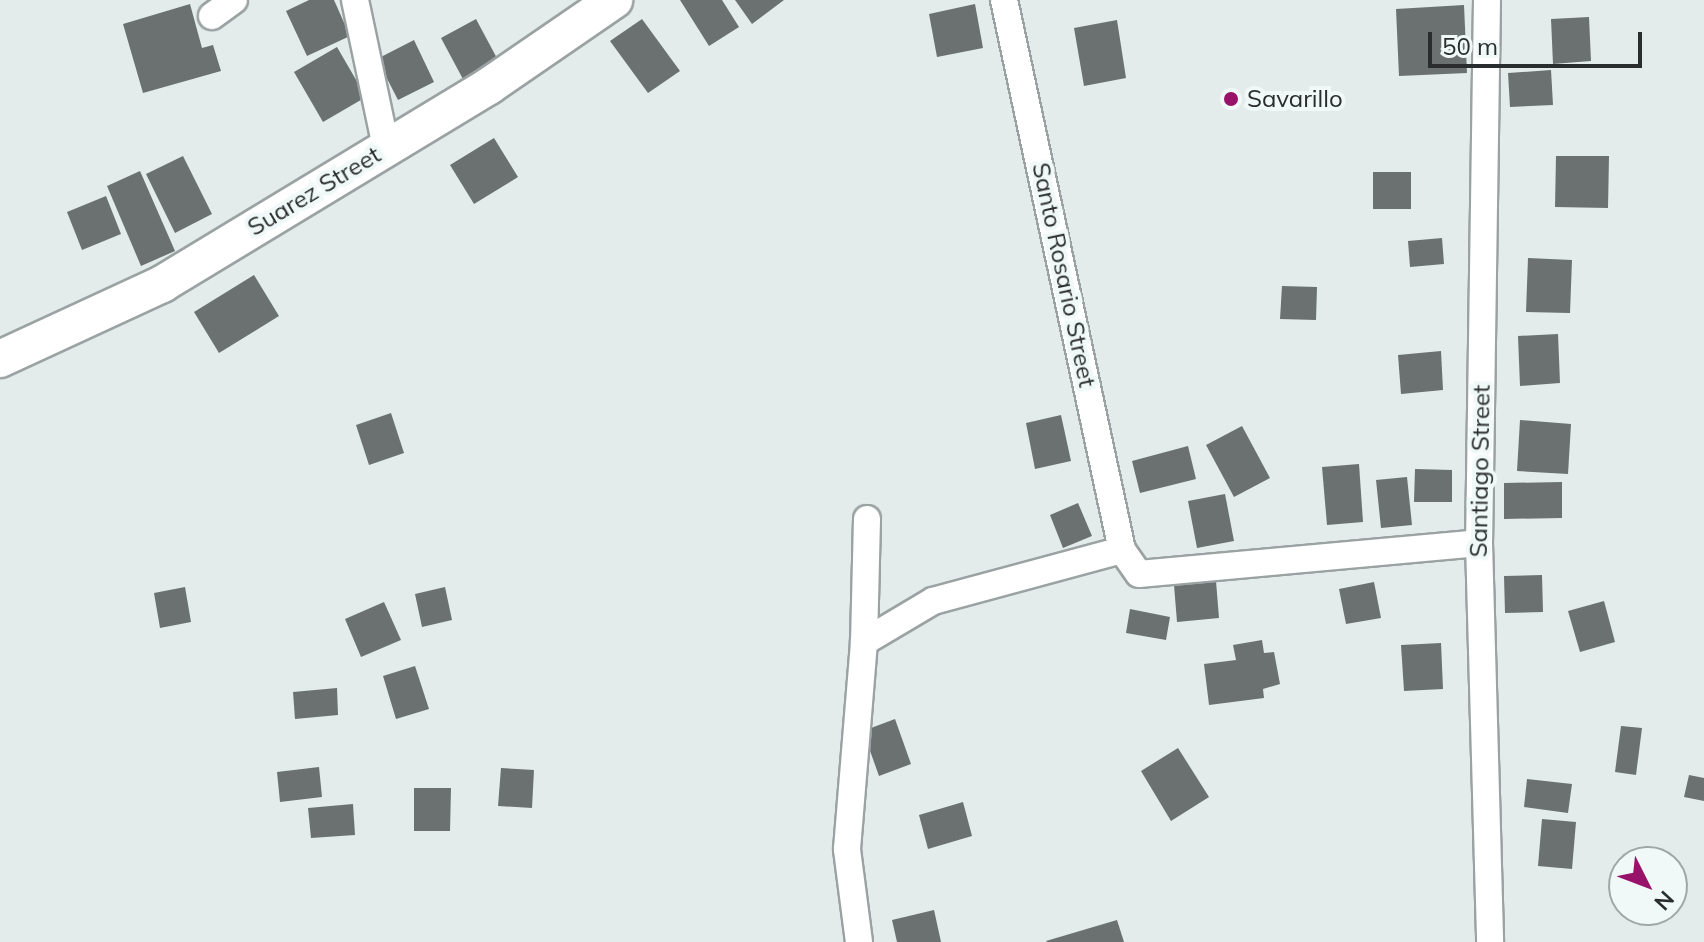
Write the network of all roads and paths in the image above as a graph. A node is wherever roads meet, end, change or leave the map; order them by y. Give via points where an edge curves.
1 (234, 0) edge
2 (355, 0) edge
3 (614, 0) edge
4 (1004, 0) edge
5 (1487, 0) edge
6 (212, 16) dead end
7 (386, 147) junction
8 (0, 359) edge
9 (867, 519) dead end
10 (1479, 543) junction
11 (1122, 550) junction
12 (864, 642) junction
13 (859, 942) edge
14 (1490, 942) edge

1 - 6 street
2 - 7 street
3 - 7 street, Suarez Street
4 - 11 street, Santo Rosario Street
5 - 10 street, Santiago Street
7 - 8 street, Suarez Street via 162,284
9 - 12 street
10 - 11 street via 1148,578
10 - 14 street, Santiago Street
11 - 12 street via 933,601
12 - 13 street via 847,849

